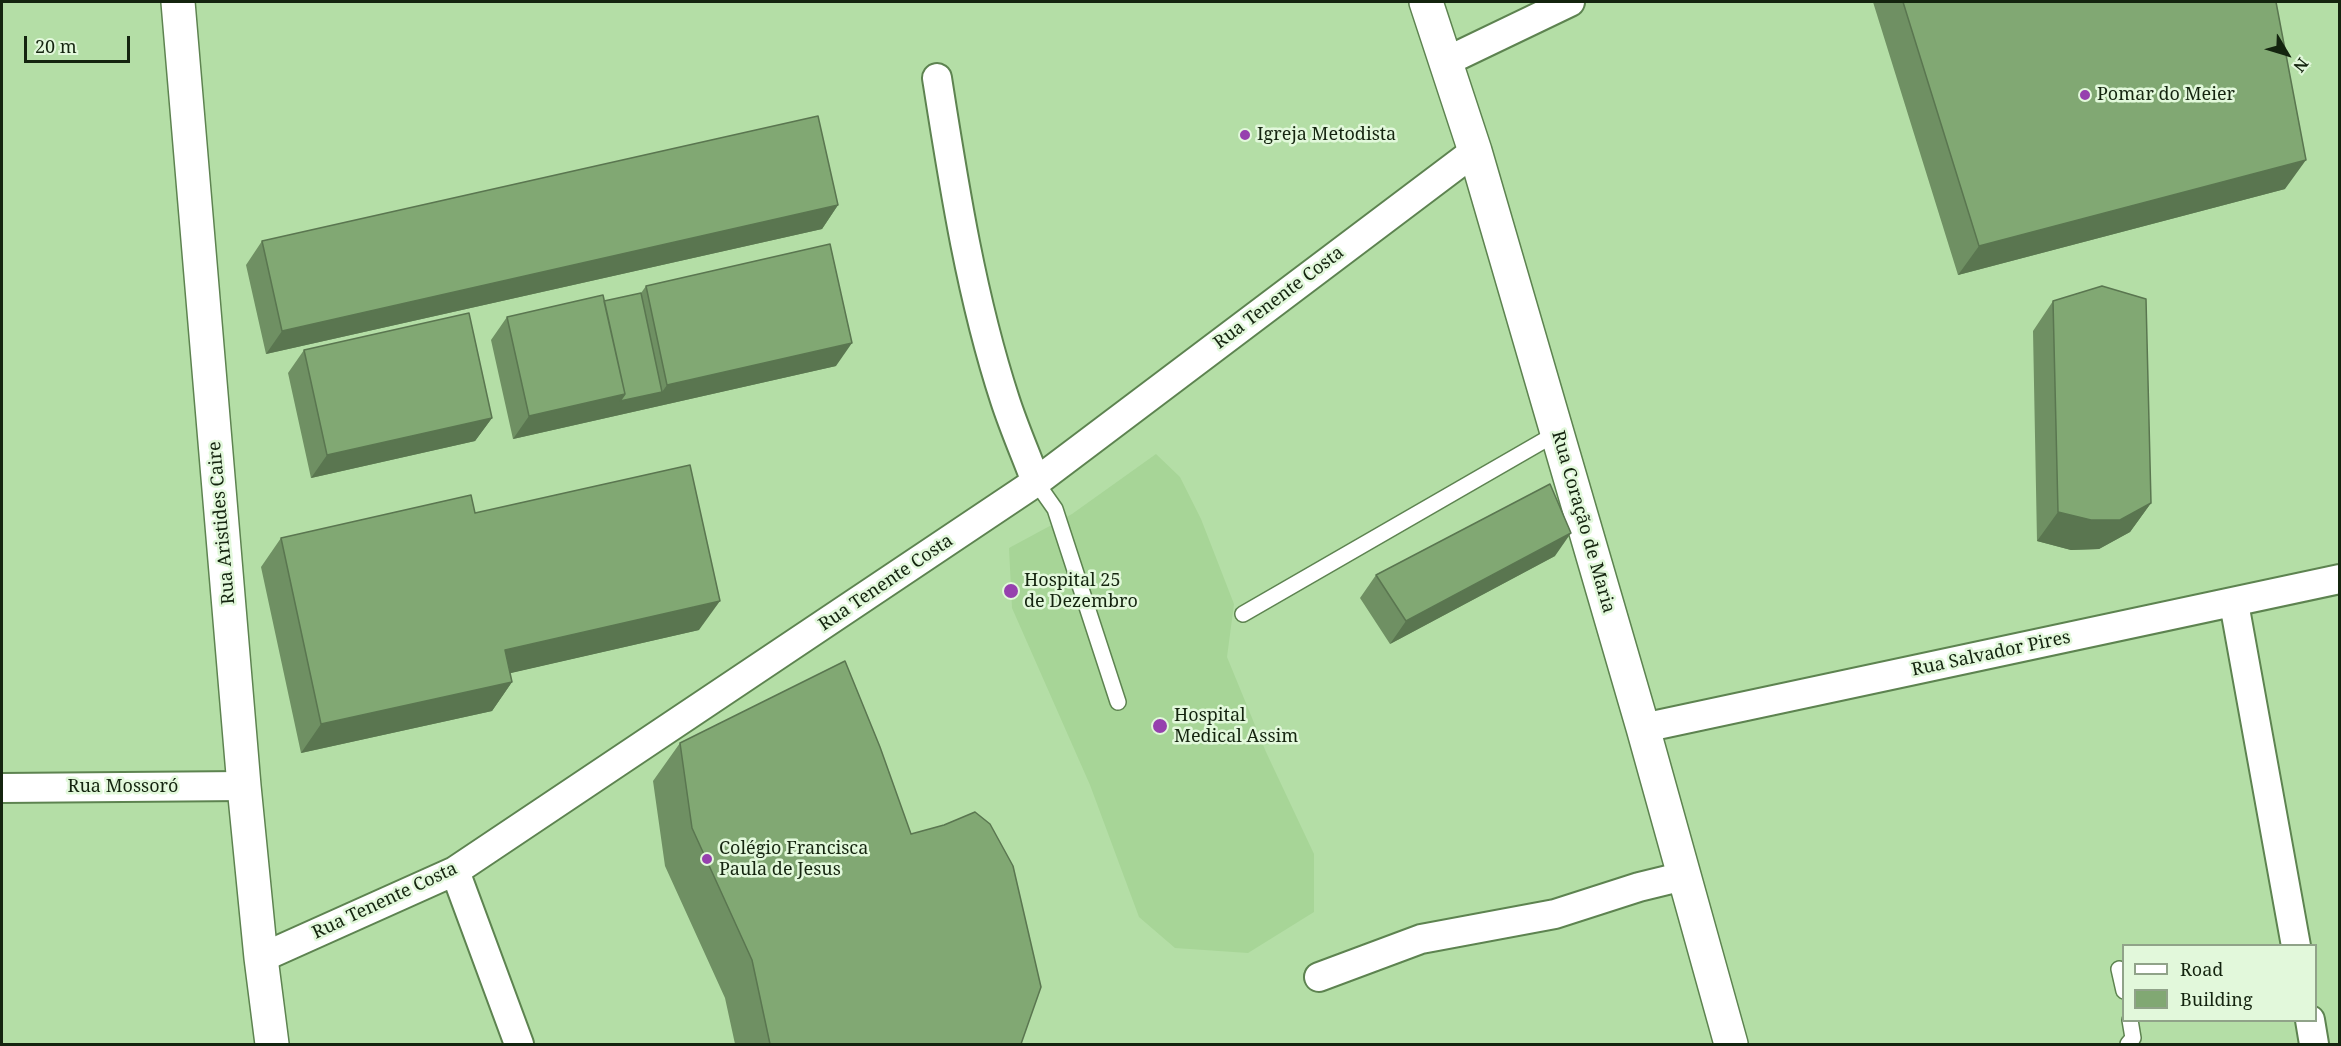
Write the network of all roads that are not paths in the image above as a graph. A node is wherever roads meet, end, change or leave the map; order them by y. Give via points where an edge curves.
1 (178, 2) edge
2 (1426, 2) edge
3 (1570, 2) edge
4 (1447, 61) junction
5 (936, 78) dead end
6 (1475, 151) junction
7 (1557, 433) junction
8 (1036, 482) junction
9 (2340, 579) edge
10 (2234, 603) junction
11 (1243, 614) dead end
12 (1118, 702) dead end
13 (1643, 728) junction
14 (244, 786) junction
15 (2, 788) edge
16 (455, 871) junction
17 (1684, 876) junction
18 (2296, 944) edge
19 (261, 958) junction
20 (2119, 969) dead end
21 (1319, 977) dead end
22 (2122, 982) edge
23 (2130, 1022) edge
24 (2310, 1022) edge
25 (272, 1044) edge
26 (519, 1044) edge
27 (1731, 1044) edge
28 (2128, 1044) edge
29 (2314, 1044) edge

1 - 14 street, Rua Aristides Caire
2 - 4 street, Rua Coração de Maria
3 - 4 street
4 - 6 street, Rua Coração de Maria
5 - 8 street via 960,221 988,342 1005,401
6 - 7 street, Rua Coração de Maria
6 - 8 street, Rua Tenente Costa
7 - 11 lane
7 - 13 street, Rua Coração de Maria
8 - 12 lane via 1055,509
8 - 16 street, Rua Tenente Costa
9 - 10 street, Rua Salvador Pires
10 - 13 street, Rua Salvador Pires
10 - 18 street
13 - 17 street, Rua Coração de Maria
14 - 15 street, Rua Mossoró
14 - 19 street, Rua Aristides Caire
16 - 19 street, Rua Tenente Costa
16 - 26 street
17 - 21 street via 1555,914 1421,939
17 - 27 street, Rua Coração de Maria
19 - 25 street, Rua Aristides Caire
20 - 22 lane
23 - 28 lane via 2133,1038
24 - 29 street

